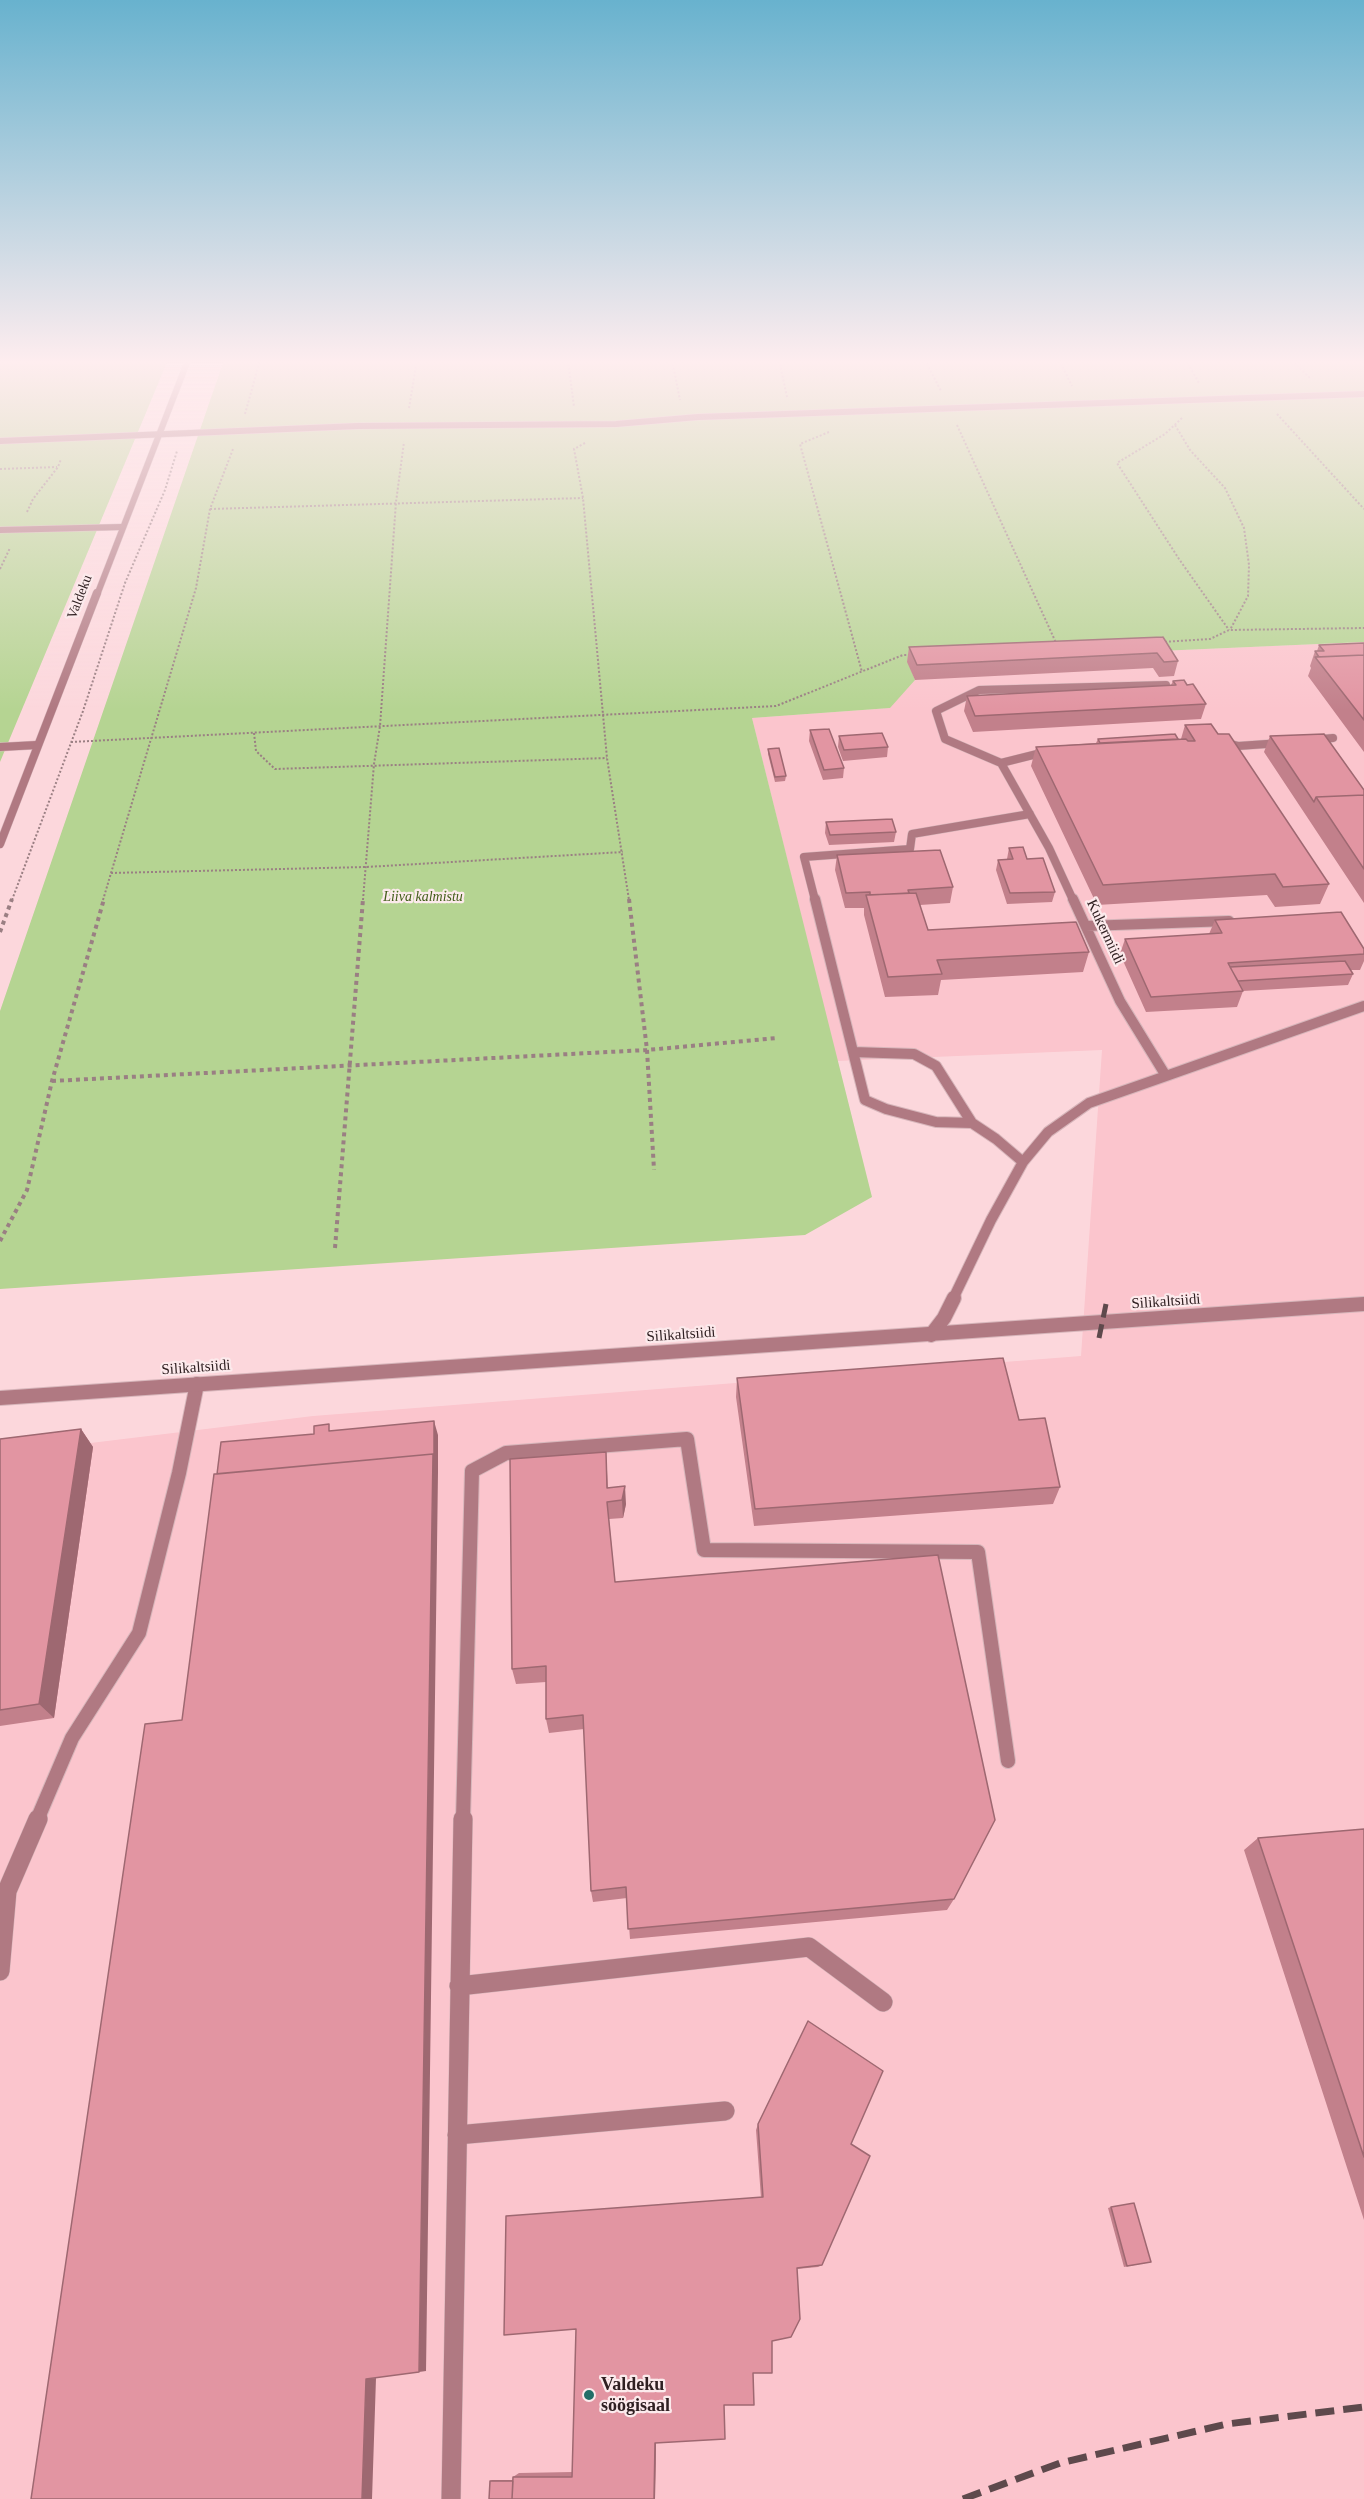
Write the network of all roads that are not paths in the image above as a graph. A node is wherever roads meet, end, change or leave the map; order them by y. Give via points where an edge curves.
1 (142, 477) edge
2 (122, 527) junction
3 (0, 530) edge
4 (1166, 685) edge
5 (1333, 738) dead end
6 (1208, 739) edge
7 (1300, 741) edge
8 (1289, 742) edge
9 (37, 745) junction
10 (0, 747) edge
11 (1062, 748) edge
12 (1001, 762) junction
13 (1030, 814) junction
14 (0, 844) edge
15 (1236, 921) edge
16 (1086, 926) junction
17 (1364, 1006) edge
18 (853, 1052) junction
19 (1166, 1076) junction
20 (972, 1123) junction
21 (1023, 1162) junction
22 (1364, 1304) edge
23 (931, 1335) junction
24 (197, 1384) junction
25 (0, 1398) edge
26 (1008, 1761) dead end
27 (0, 1971) edge
28 (459, 1986) junction
29 (883, 2002) dead end
30 (725, 2111) dead end
31 (457, 2135) junction
32 (452, 2499) edge

1 - 2 street, Valdeku
2 - 3 street
2 - 9 street, Valdeku
4 - 12 street via 979,690 936,711 945,739
5 - 7 street
6 - 8 street via 1238,746
9 - 10 street
9 - 14 street, Valdeku
11 - 12 street
12 - 13 street, Kukermiidi
13 - 16 street, Kukermiidi
13 - 18 street via 912,834 910,849 804,857
15 - 16 street
16 - 19 street, Kukermiidi via 1120,1001
17 - 19 street
18 - 20 street via 914,1054 936,1066
18 - 20 street via 865,1100 936,1122
19 - 21 street via 1089,1103 1048,1132
20 - 21 street
21 - 23 street via 944,1318
22 - 23 street, Silikaltsiidi
23 - 24 street, Silikaltsiidi
24 - 25 street, Silikaltsiidi
24 - 27 street via 180,1473 139,1633 72,1738 7,1891
26 - 28 street via 978,1552 704,1550 687,1439 506,1453 472,1471
28 - 29 street via 809,1947
28 - 31 street
30 - 31 street
31 - 32 street

